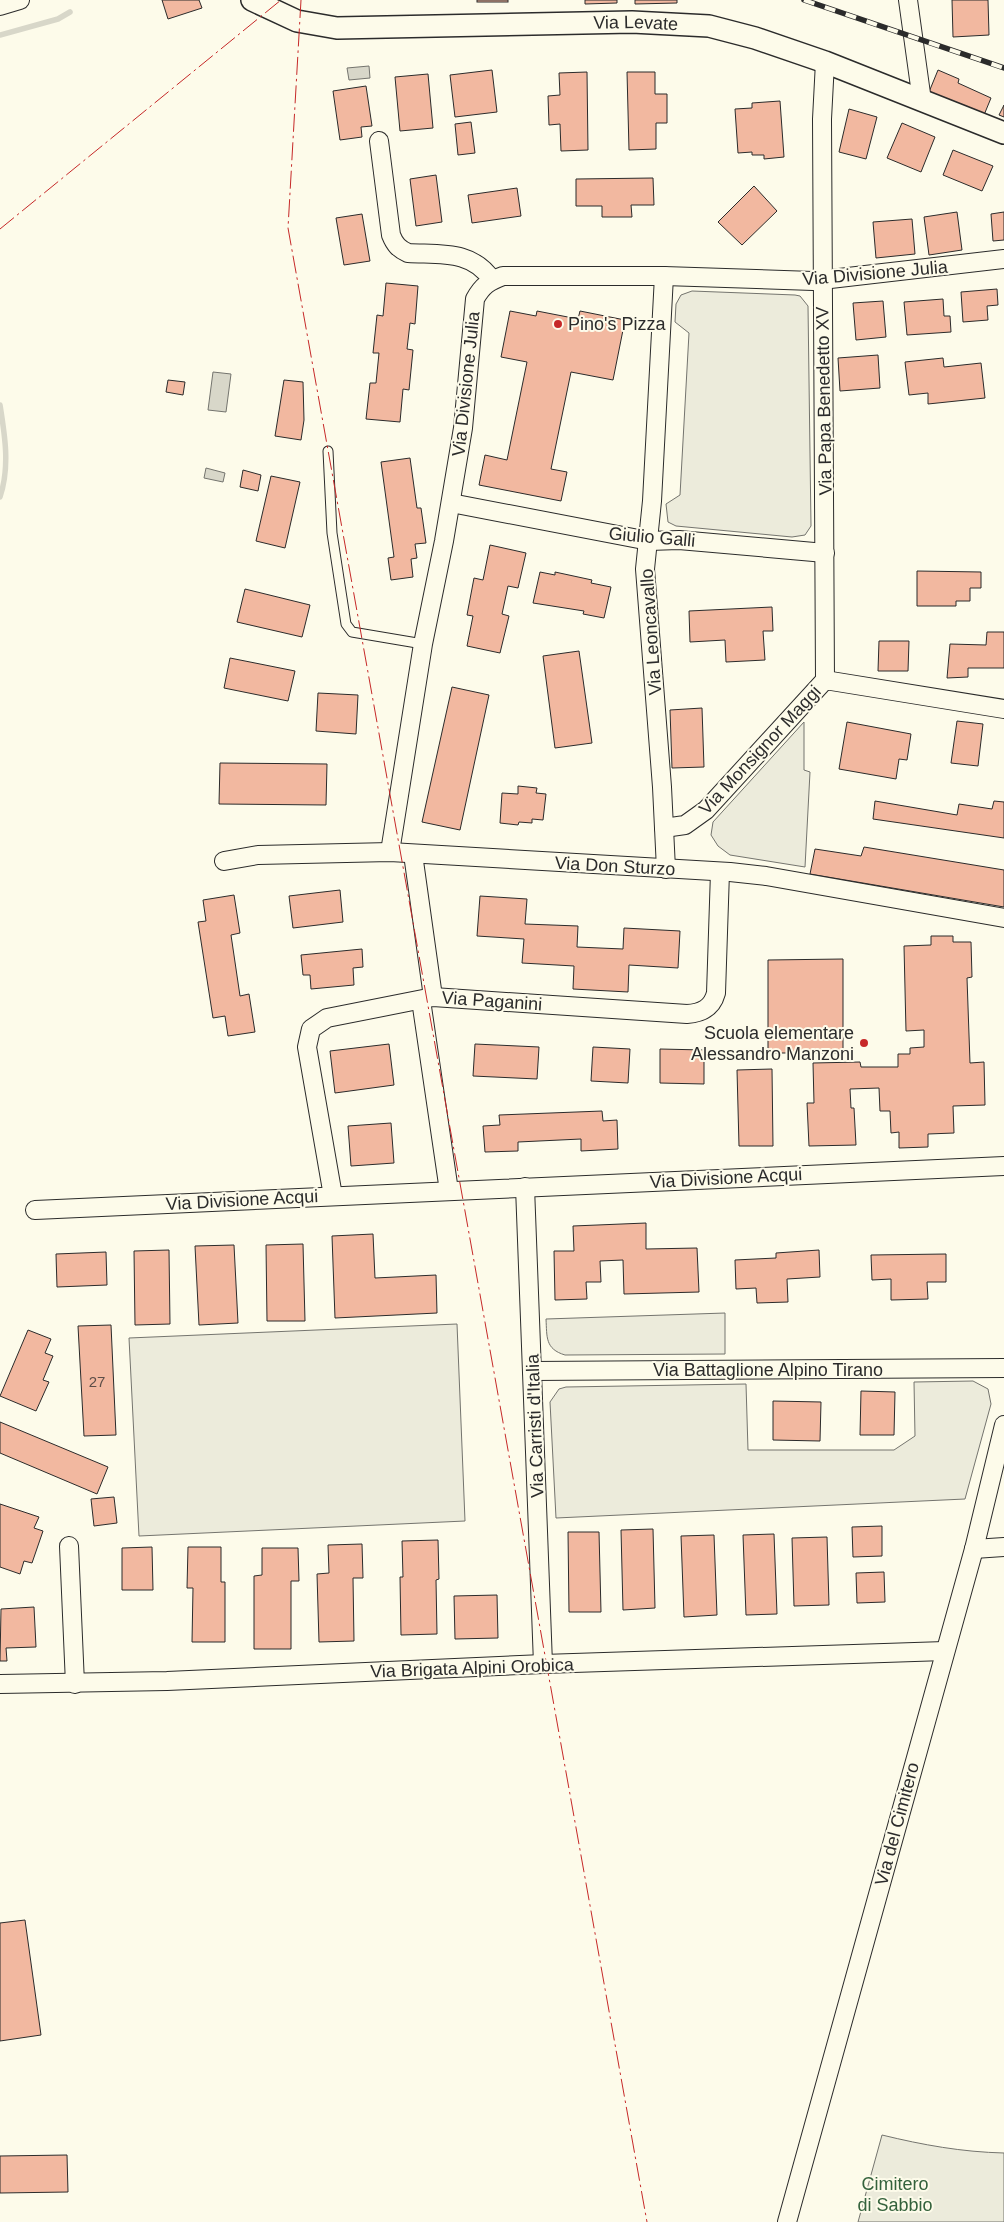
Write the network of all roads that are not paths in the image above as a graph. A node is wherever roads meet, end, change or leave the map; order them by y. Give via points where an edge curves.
1 (20, 0) edge
2 (252, 0) edge
3 (908, 0) edge
4 (0, 6) edge
5 (825, 62) junction
6 (922, 101) junction
7 (1004, 133) edge
8 (380, 141) dead end
9 (1004, 259) edge
10 (664, 276) junction
11 (492, 280) junction
12 (823, 281) junction
13 (328, 451) dead end
14 (451, 503) junction
15 (649, 541) junction
16 (825, 553) junction
17 (423, 644) junction
18 (825, 680) junction
19 (1004, 708) edge
20 (664, 828) junction
21 (390, 852) junction
22 (413, 854) junction
23 (224, 861) dead end
24 (666, 869) junction
25 (720, 872) junction
26 (1004, 918) edge
27 (427, 998) junction
28 (1004, 1166) edge
29 (525, 1187) junction
30 (448, 1191) junction
31 (333, 1196) junction
32 (35, 1210) dead end
33 (1004, 1368) edge
34 (532, 1371) junction
35 (1004, 1425) edge
36 (69, 1546) dead end
37 (1004, 1547) edge
38 (974, 1549) junction
39 (945, 1651) junction
40 (544, 1664) junction
41 (0, 1684) edge
42 (75, 1684) junction
43 (787, 2222) edge

1 - 4 street
2 - 5 street, Via Levate via 298,21 337,28 615,22 694,24 755,38
3 - 6 street
5 - 6 street, Via Levate
5 - 12 street, Via Papa Benedetto XV
6 - 7 street, Via Levate
8 - 11 street via 394,243 408,253 468,258 485,270
9 - 12 street, Via Divisione Julia
10 - 11 street, Via Divisione Julia via 503,276
10 - 12 street, Via Divisione Julia
10 - 15 street, Via Leoncavallo
11 - 14 street, Via Divisione Julia via 482,287 475,299 463,428
12 - 16 street, Via Papa Benedetto XV
13 - 17 lane via 332,533 346,624 352,632
14 - 15 street, Giulio Galli
14 - 17 street, Via Divisione Julia
15 - 16 street, Giulio Galli via 679,540
15 - 20 street, Via Leoncavallo via 645,569
16 - 18 street, Via Papa Benedetto XV
17 - 21 street, Via Divisione Julia
18 - 19 street, Via Monsignor Maggi
18 - 20 street, Via Monsignor Maggi via 706,810 685,824
20 - 24 street, Via Leoncavallo
21 - 22 street, Via Don Sturzo
21 - 23 street, Via Don Sturzo via 258,855
22 - 24 street, Via Don Sturzo
22 - 27 street
24 - 25 street, Via Don Sturzo
25 - 26 street, Via Don Sturzo via 766,876
25 - 27 street, Via Paganini via 716,993 712,1004 701,1012 687,1014
27 - 30 street
27 - 31 street, Via Paganini via 332,1016 316,1025 308,1035 307,1054
28 - 29 street, Via Divisione Acqui
29 - 30 street, Via Divisione Acqui
29 - 34 street, Via Carristi d'Italia
30 - 31 street, Via Divisione Acqui
31 - 32 street, Via Divisione Acqui
33 - 34 street, Via Battaglione Alpino Tirano
34 - 40 street, Via Carristi d'Italia
35 - 38 street, Via del Cimitero
36 - 42 street
37 - 38 street
38 - 39 street, Via del Cimitero
39 - 40 street, Via Brigata Alpini Orobica
39 - 43 street, Via del Cimitero
40 - 42 street, Via Brigata Alpini Orobica
41 - 42 street, Via Brigata Alpini Orobica

